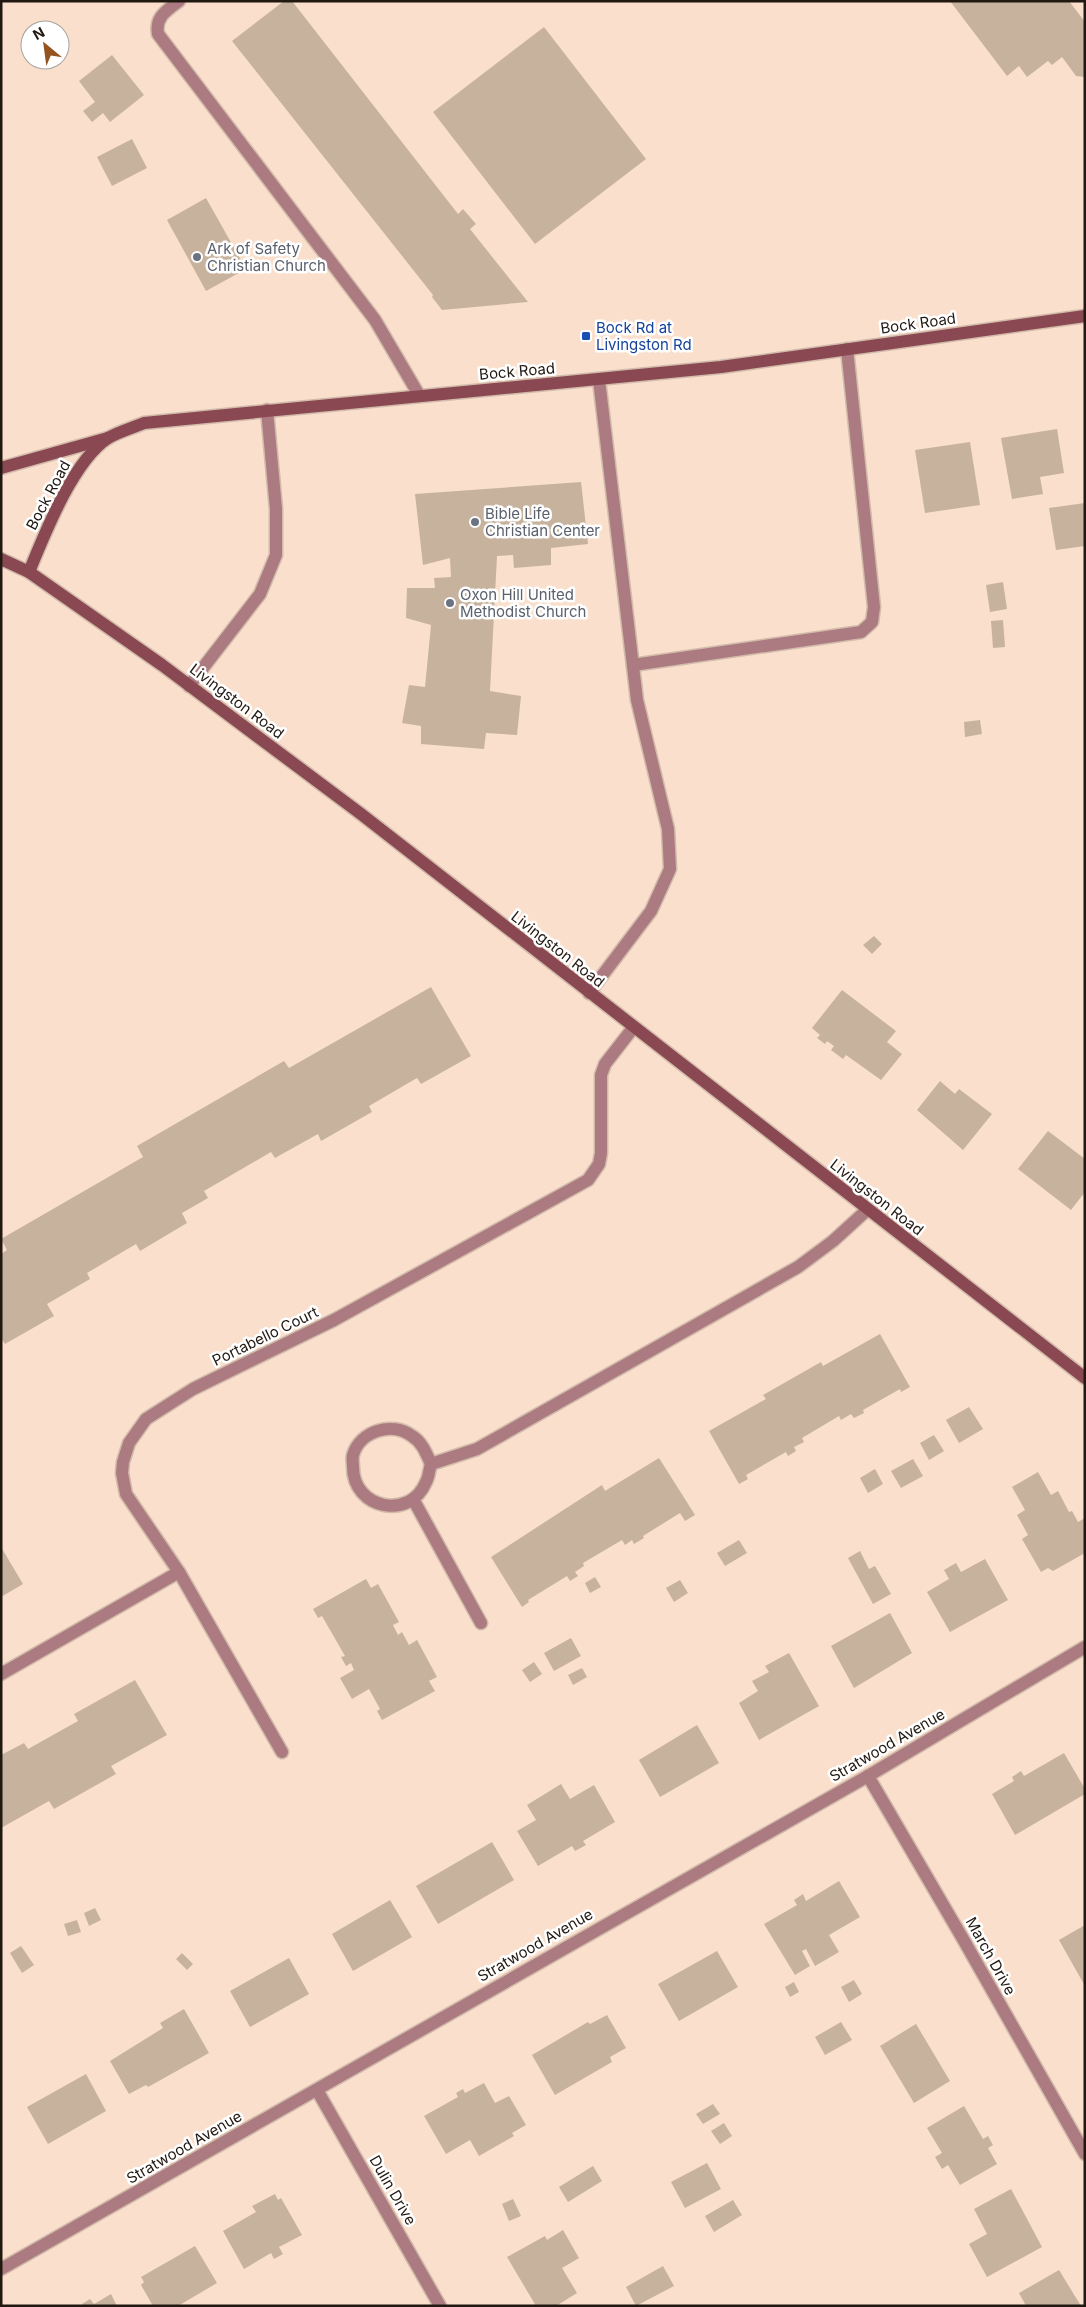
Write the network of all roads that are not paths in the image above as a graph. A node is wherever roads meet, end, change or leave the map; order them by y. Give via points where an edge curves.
1 (179, 1) edge
2 (1085, 316) edge
3 (847, 349) junction
4 (599, 380) junction
5 (418, 395) junction
6 (267, 410) junction
7 (108, 438) junction
8 (1, 468) edge
9 (1, 559) edge
10 (29, 572) junction
11 (633, 665) junction
12 (189, 686) junction
13 (589, 994) junction
14 (633, 1028) junction
15 (868, 1210) junction
16 (1085, 1378) edge
17 (431, 1464) junction
18 (413, 1498) junction
19 (179, 1572) junction
20 (481, 1623) dead end
21 (1085, 1647) edge
22 (1, 1674) edge
23 (282, 1752) dead end
24 (868, 1776) junction
25 (318, 2090) junction
26 (1085, 2154) edge
27 (1, 2269) edge
28 (440, 2306) edge

1 - 5 street via 161,15 156,25 158,34 375,320
2 - 3 main road, Bock Road
3 - 4 main road, Bock Road
3 - 11 street via 874,607 872,622 860,632
4 - 5 main road, Bock Road
4 - 11 street
5 - 6 main road, Bock Road
6 - 7 main road, Bock Road via 144,423
6 - 12 street via 276,509 276,555 260,594
7 - 8 main road
7 - 10 main road, Bock Road via 78,469
9 - 10 main road, Livingston Road
10 - 12 main road, Livingston Road
11 - 13 street via 637,700 668,829 670,869 651,911
12 - 13 main road, Livingston Road via 361,814
13 - 14 main road, Livingston Road
14 - 15 main road, Livingston Road
14 - 19 street, Portabello Court via 601,1075 601,1153 599,1164 588,1180 334,1320 193,1389 158,1410 140,1426 122,1462 126,1494
15 - 16 main road, Livingston Road
15 - 17 street via 798,1268 477,1449
17 - 18 street via 426,1483
17 - 18 street via 418,1442 397,1429 381,1429 366,1436 353,1456 353,1480 367,1499 382,1506 398,1505
18 - 20 street
19 - 22 street
19 - 23 street, Portabello Court
21 - 24 street, Stratwood Avenue
24 - 25 street, Stratwood Avenue
24 - 26 street, March Drive
25 - 27 street, Stratwood Avenue
25 - 28 street, Dulin Drive

